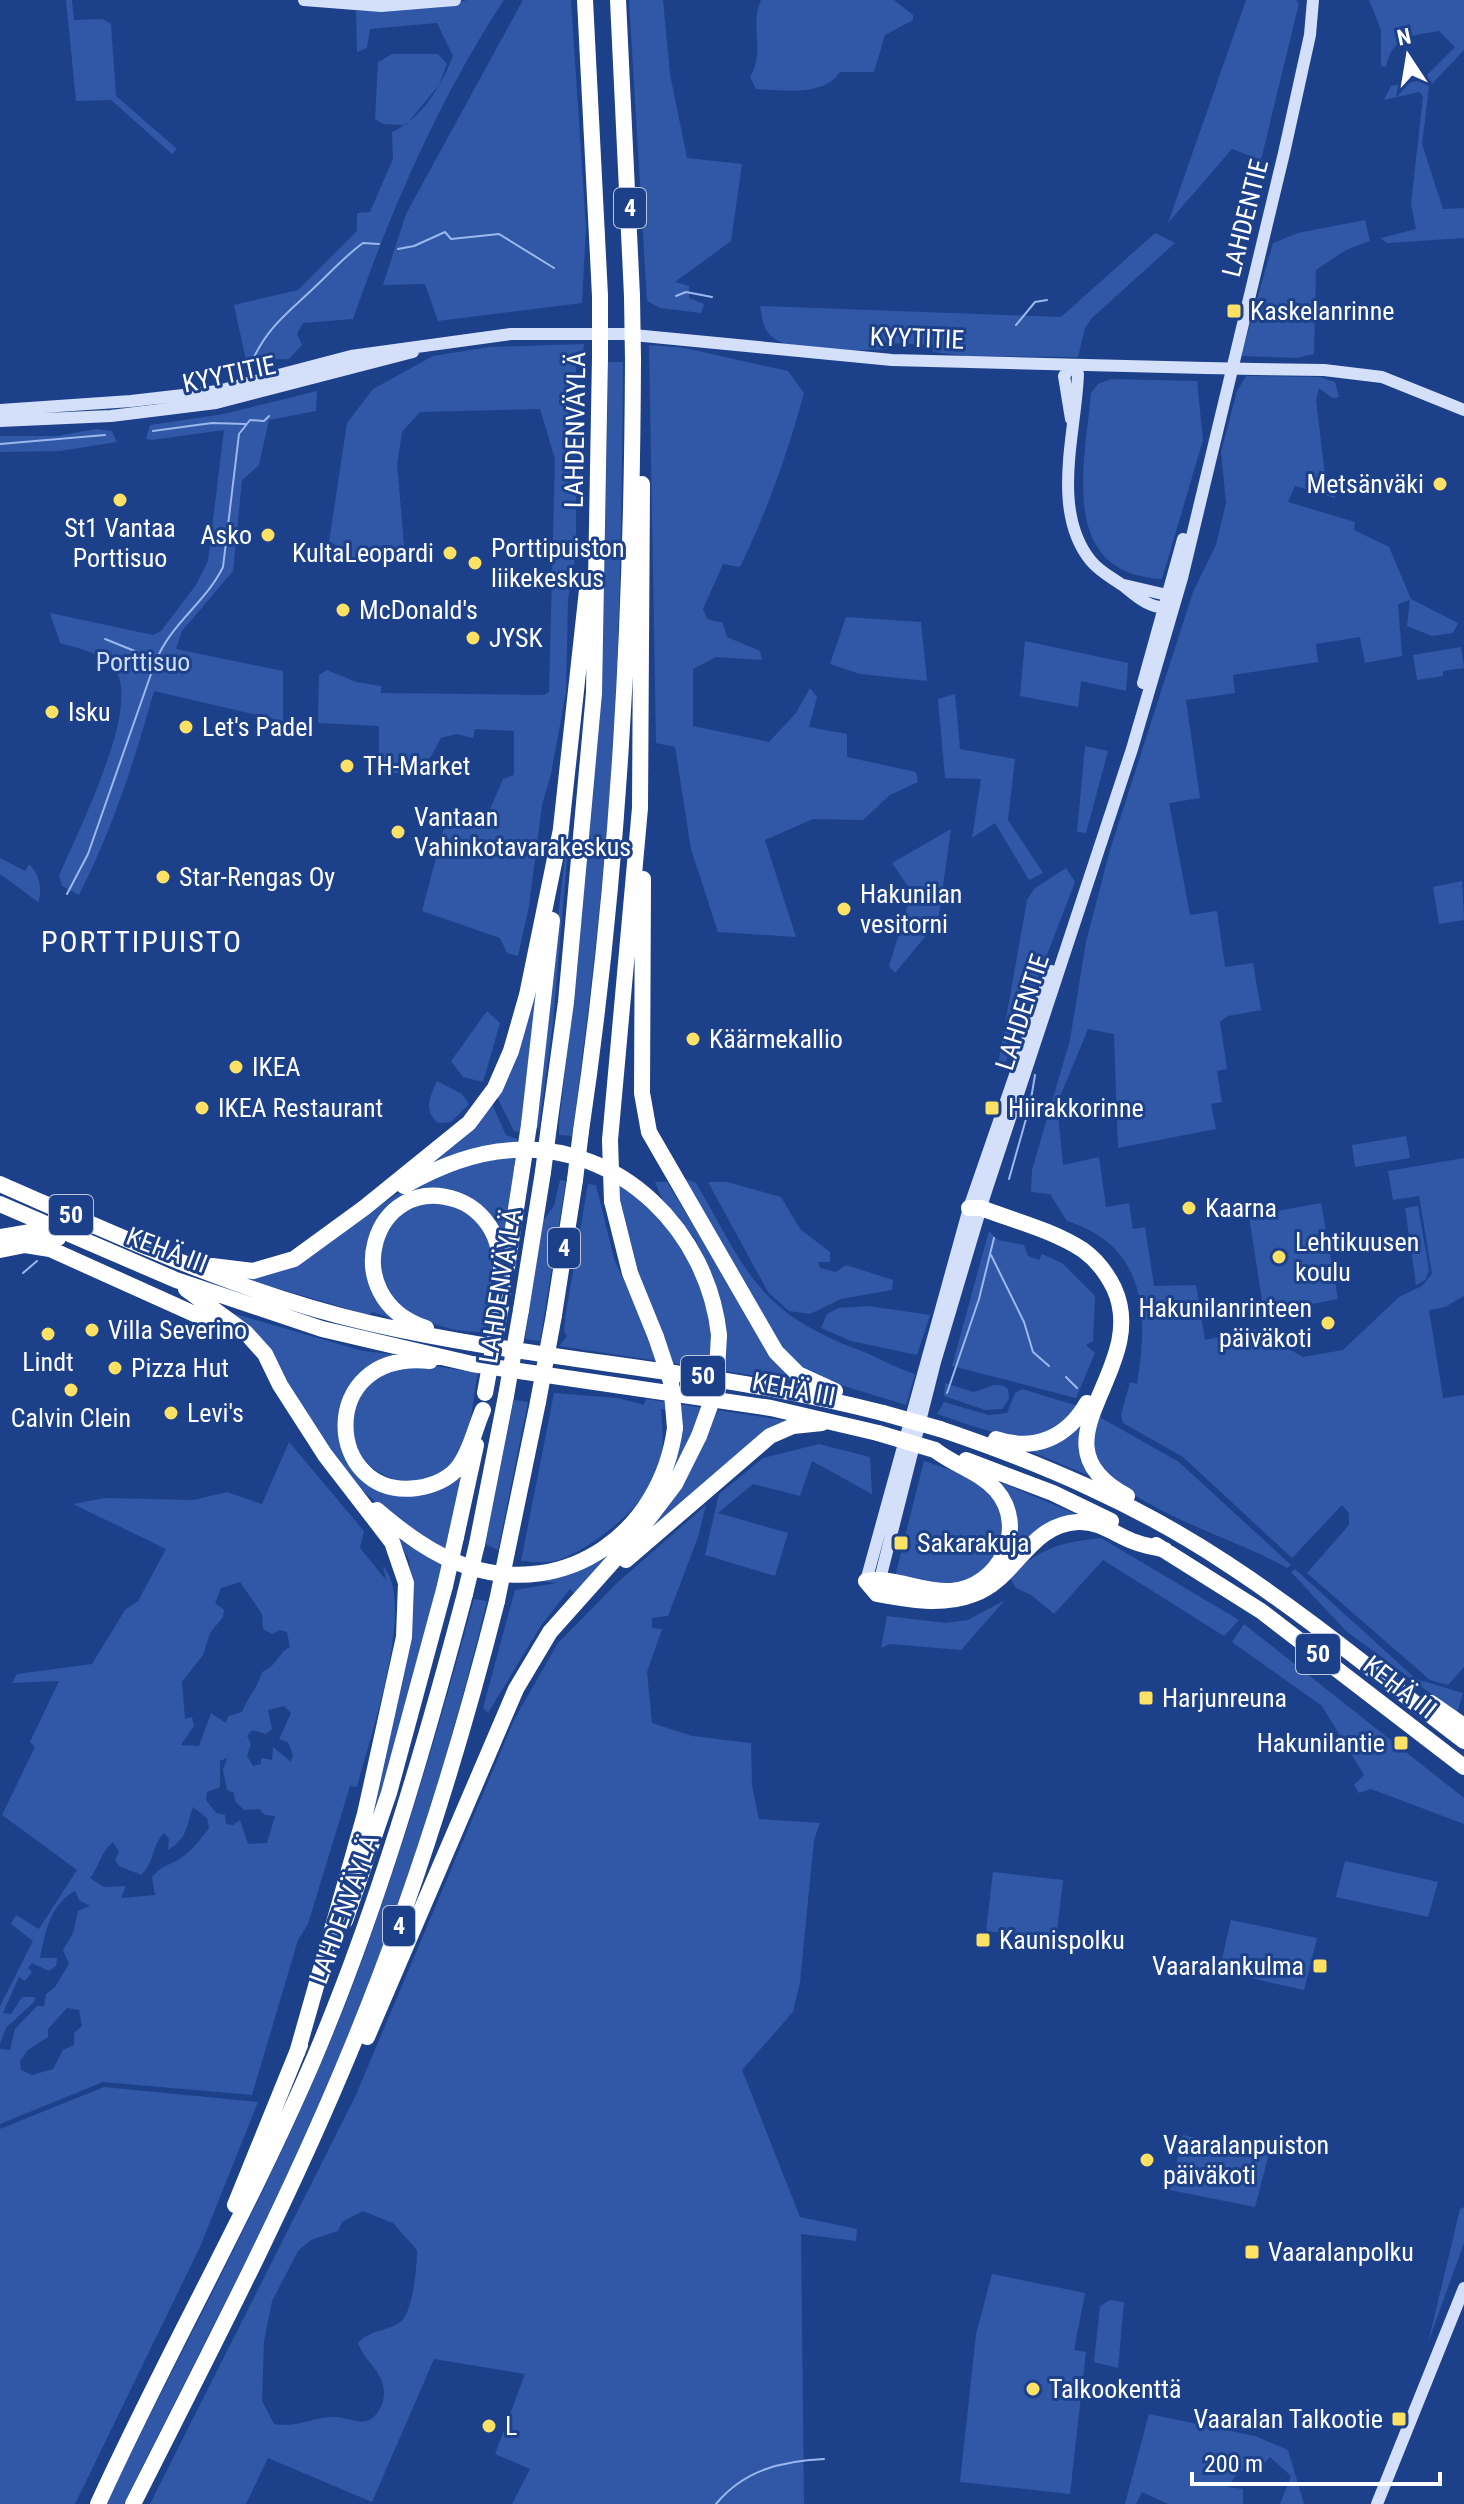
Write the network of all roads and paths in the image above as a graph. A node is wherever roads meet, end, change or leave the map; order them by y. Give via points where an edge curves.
1 (304, 0) edge
2 (455, 0) edge
3 (585, 0) edge
4 (618, 0) edge
5 (1313, 0) edge
6 (462, 339) junction
7 (1072, 365) junction
8 (0, 410) edge
9 (1461, 410) edge
10 (0, 421) edge
11 (633, 431) junction
12 (598, 517) junction
13 (1168, 603) junction
14 (640, 808) junction
15 (561, 829) junction
16 (0, 1184) edge
17 (0, 1204) edge
18 (364, 1208) junction
19 (976, 1211) junction
20 (0, 1237) edge
21 (142, 1246) junction
22 (0, 1250) edge
23 (102, 1250) junction
24 (176, 1280) junction
25 (502, 1299) junction
26 (520, 1351) junction
27 (472, 1364) junction
28 (280, 1385) junction
29 (483, 1410) junction
30 (883, 1413) junction
31 (831, 1421) junction
32 (940, 1429) junction
33 (935, 1450) junction
34 (344, 1480) junction
35 (1165, 1526) junction
36 (1165, 1550) junction
37 (874, 1585) junction
38 (573, 1606) junction
39 (1368, 1666) junction
40 (1464, 1726) edge
41 (1464, 1741) edge
42 (1464, 1767) edge
43 (297, 2053) junction
44 (307, 2152) junction
45 (1464, 2278) edge
46 (1462, 2293) edge
47 (202, 2294) junction
48 (98, 2504) edge
49 (133, 2504) edge
50 (1377, 2504) edge

1 - 2 main road via 381,6
3 - 12 highway, LAHDENVÄYLÄ / 4, bridge via 600,296
4 - 11 highway, 4, bridge
5 - 13 main road, LAHDENTIE via 1284,153
6 - 7 main road, KYYTITIE via 623,334 860,358
6 - 8 main road, KYYTITIE via 351,356 218,391
6 - 10 main road, KYYTITIE via 216,403 111,416
7 - 9 main road, KYYTITIE, bridge via 1324,370 1372,377
7 - 13 main road via 1064,376 1072,423 1070,507 1075,535 1099,569
11 - 14 highway via 642,477
11 - 44 highway, 4, bridge via 626,692 600,1003 538,1402 497,1601 451,1775 410,1897
12 - 15 highway
12 - 47 highway, LAHDENVÄYLÄ / 4, bridge via 594,693 566,1002 521,1310 477,1544 420,1767 378,1891 313,2061
13 - 19 main road, LAHDENTIE via 1094,849 1017,1061
14 - 30 highway via 642,1093 649,1132 752,1314 787,1364 810,1382 858,1398
14 - 34 highway, bridge via 610,1140 612,1201 630,1273 671,1382 675,1428 665,1477 643,1514 605,1548 538,1574 487,1570 448,1558 398,1528
15 - 18 highway via 527,995 495,1088 452,1139
15 - 25 highway, bridge via 529,1125
16 - 21 highway, KEHÄ III / 50
17 - 23 highway, KEHÄ III / 50
18 - 21 highway via 294,1259 253,1271 230,1271
18 - 38 highway, bridge via 432,1170 475,1156 533,1150 576,1158 644,1193 682,1232 704,1272 719,1335 716,1389 699,1436 658,1508
19 - 32 highway via 1055,1246 1086,1268 1108,1299 1110,1345 1079,1417 1053,1438 1017,1444
19 - 35 highway via 1059,1236 1086,1252 1111,1283 1123,1332 1086,1427 1086,1452 1100,1476 1152,1508
19 - 37 main road, LAHDENTIE
20 - 23 highway via 31,1232
21 - 26 highway, KEHÄ III / 50 via 208,1274 326,1312
22 - 28 highway via 25,1245 50,1249 181,1305 240,1340
23 - 24 highway, KEHÄ III / 50
24 - 27 highway, KEHÄ III / 50 via 322,1329
24 - 28 highway via 246,1333 265,1354
25 - 26 highway via 499,1250 491,1227 462,1202 437,1196 413,1201 392,1213 377,1233 372,1271 391,1309 426,1329
25 - 29 highway, bridge
26 - 30 highway, KEHÄ III / 50 via 724,1379
27 - 29 highway via 404,1360 369,1373 346,1409 347,1443 359,1465 376,1479 399,1488 423,1487 459,1467
27 - 31 highway, KEHÄ III / 50
28 - 34 highway
29 - 43 highway, bridge via 445,1586 389,1793
30 - 32 highway, KEHÄ III / 50, bridge
31 - 33 highway, KEHÄ III / 50, bridge
31 - 38 highway via 783,1429 763,1441
32 - 35 highway, KEHÄ III / 50 via 1060,1474
33 - 36 highway, KEHÄ III / 50 via 1053,1493
33 - 37 highway via 999,1493 1010,1526 1005,1555 984,1579 954,1591
34 - 43 highway via 385,1531 401,1561 404,1637 365,1814
35 - 39 highway, KEHÄ III / 50 via 1273,1595
36 - 37 highway via 1098,1524 1064,1524 1038,1537 998,1580 976,1594 937,1602
36 - 42 highway, KEHÄ III / 50 via 1261,1611
38 - 44 highway via 550,1632 516,1689 346,2083
39 - 40 highway via 1398,1679
39 - 41 highway, KEHÄ III / 50
43 - 47 highway
44 - 49 highway, 4
45 - 46 main road
46 - 50 main road
47 - 48 highway, LAHDENVÄYLÄ / 4

